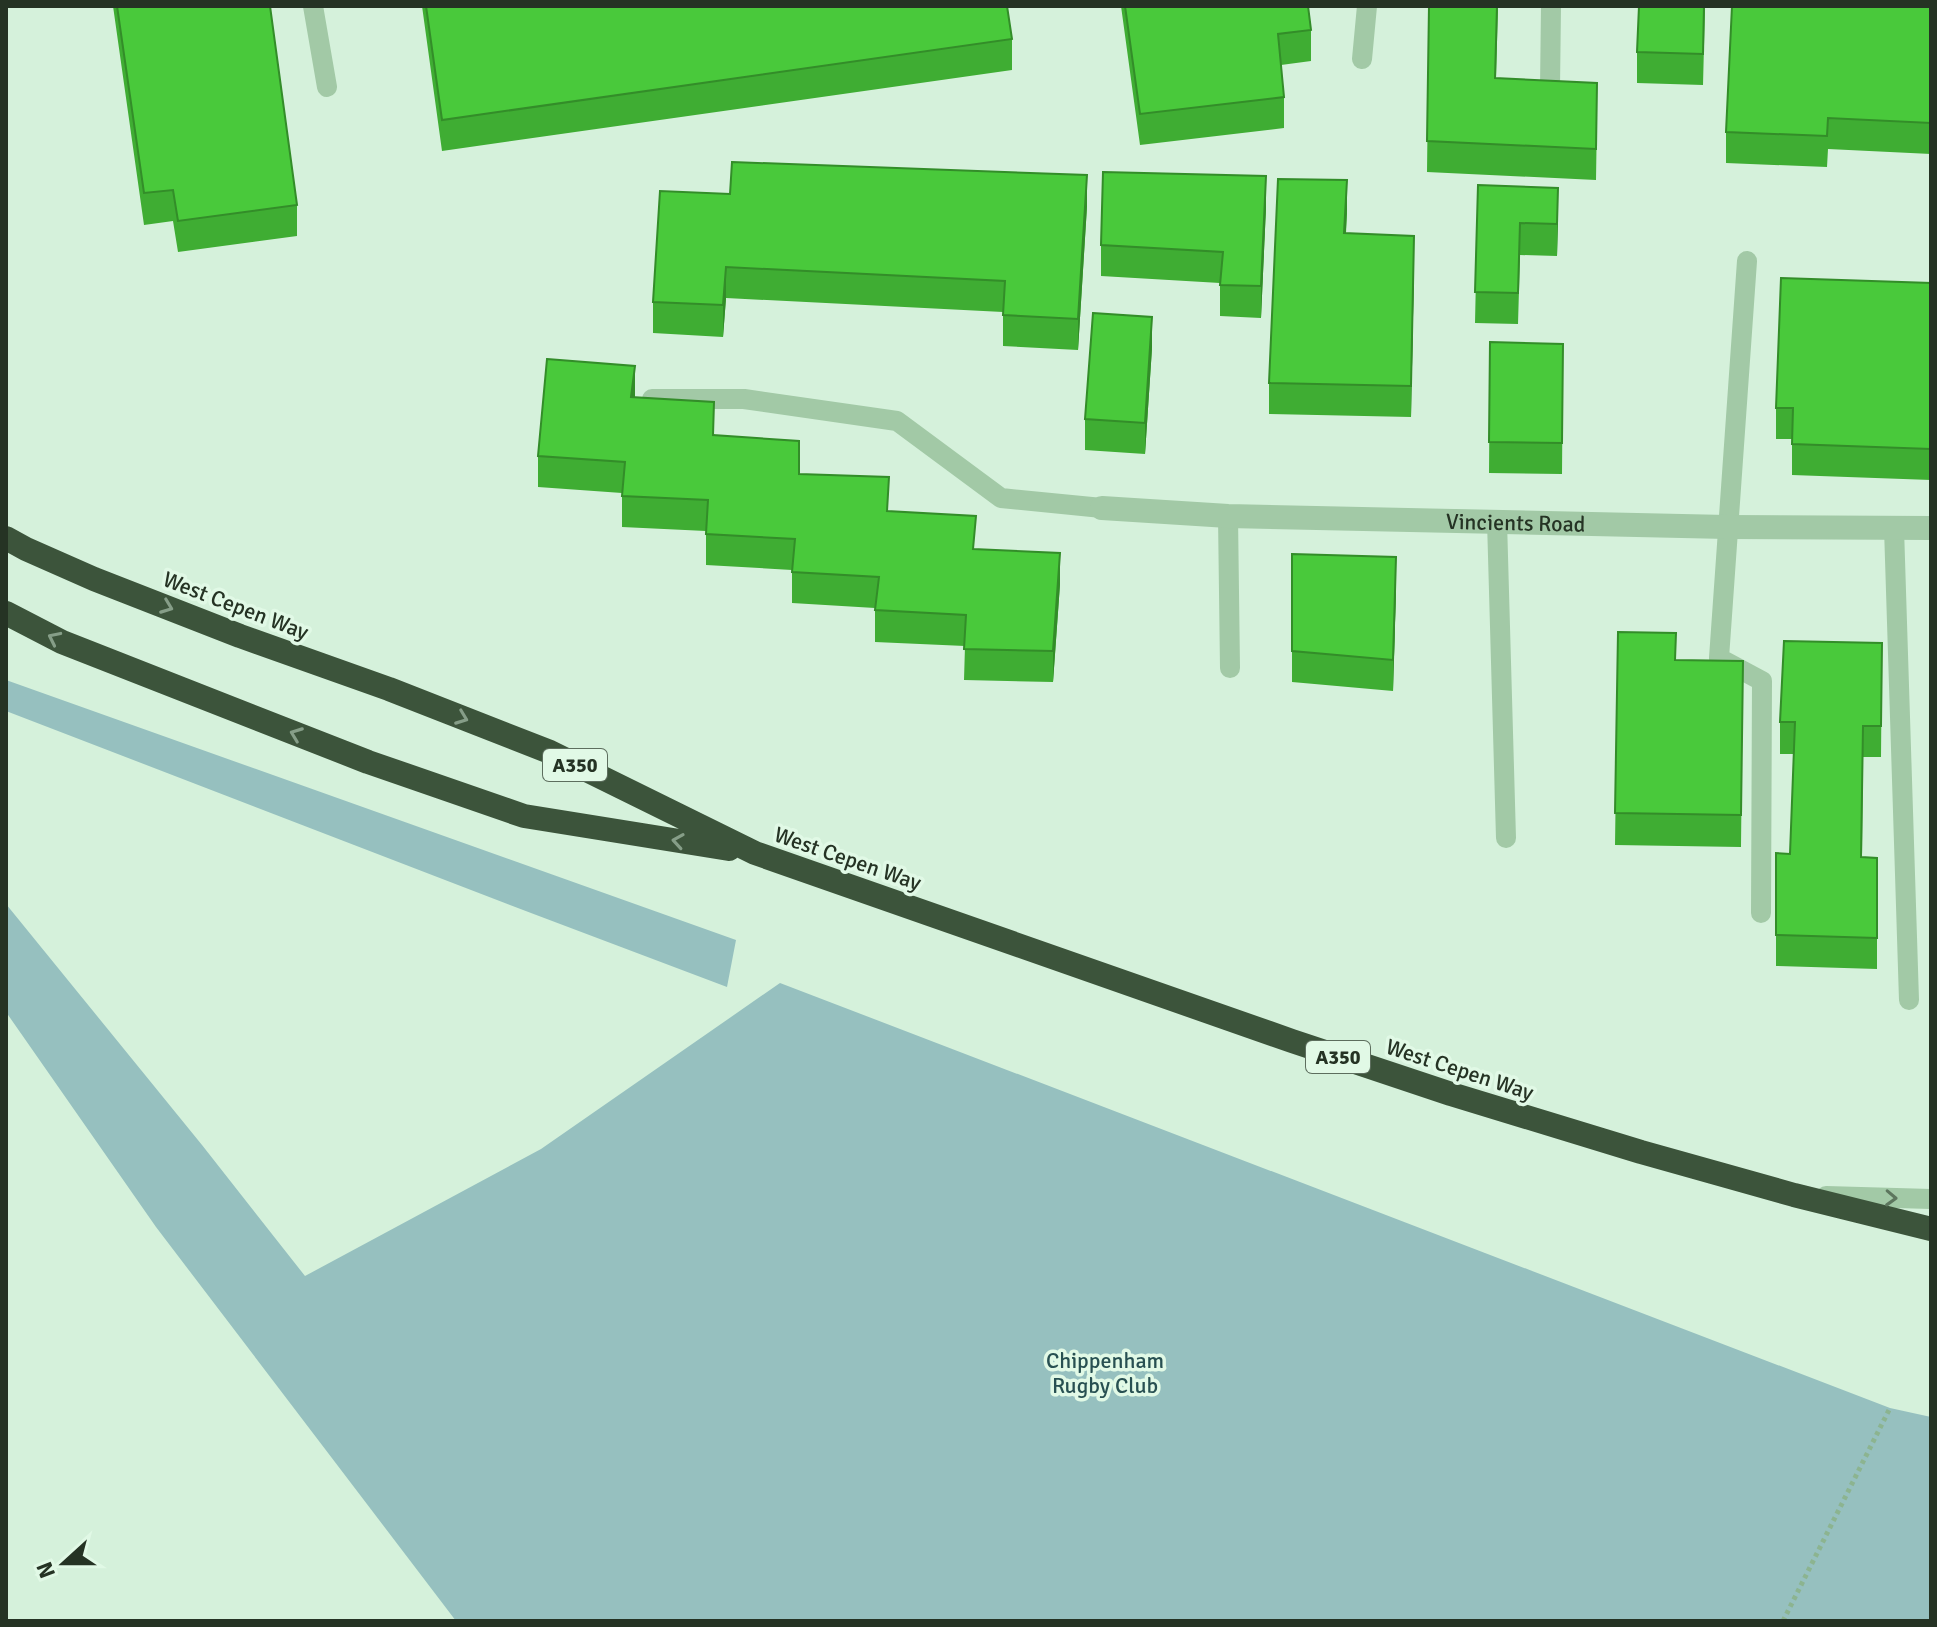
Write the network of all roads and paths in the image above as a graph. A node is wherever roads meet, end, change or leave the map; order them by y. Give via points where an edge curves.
1 (313, 6) edge
2 (1367, 6) edge
3 (1551, 6) edge
4 (1362, 59) dead end
5 (327, 87) dead end
6 (1550, 87) edge
7 (1747, 261) dead end
8 (652, 399) edge
9 (1102, 508) joint
10 (1228, 516) junction
11 (1497, 521) junction
12 (1727, 527) junction
13 (1894, 528) junction
14 (1931, 528) edge
15 (6, 538) edge
16 (6, 613) edge
17 (1230, 668) dead end
18 (1506, 838) dead end
19 (755, 853) junction
20 (1761, 913) dead end
21 (1909, 1000) dead end
22 (1794, 1195) junction
23 (1931, 1199) edge
24 (1931, 1229) edge
25 (1890, 1408) dead end
26 (1783, 1621) edge

1 - 5 lane
2 - 4 lane
3 - 6 lane
7 - 12 lane
8 - 9 lane via 744,399 897,421 1001,498
9 - 10 street, Vincients Road
10 - 11 street, Vincients Road
10 - 17 lane
11 - 12 street, Vincients Road
11 - 18 lane
12 - 13 street, Vincients Road
12 - 20 lane via 1719,658 1762,681
13 - 14 street, Vincients Road
13 - 21 lane
15 -> 19 highway, West Cepen Way / A350 via 94,579 550,752
19 -> 16 highway, West Cepen Way / A350 via 524,816 368,762 62,642
19 - 22 highway, West Cepen Way / A350 via 1451,1094
22 -> 23 lane
22 - 24 highway, West Cepen Way / A350
25 - 26 path

